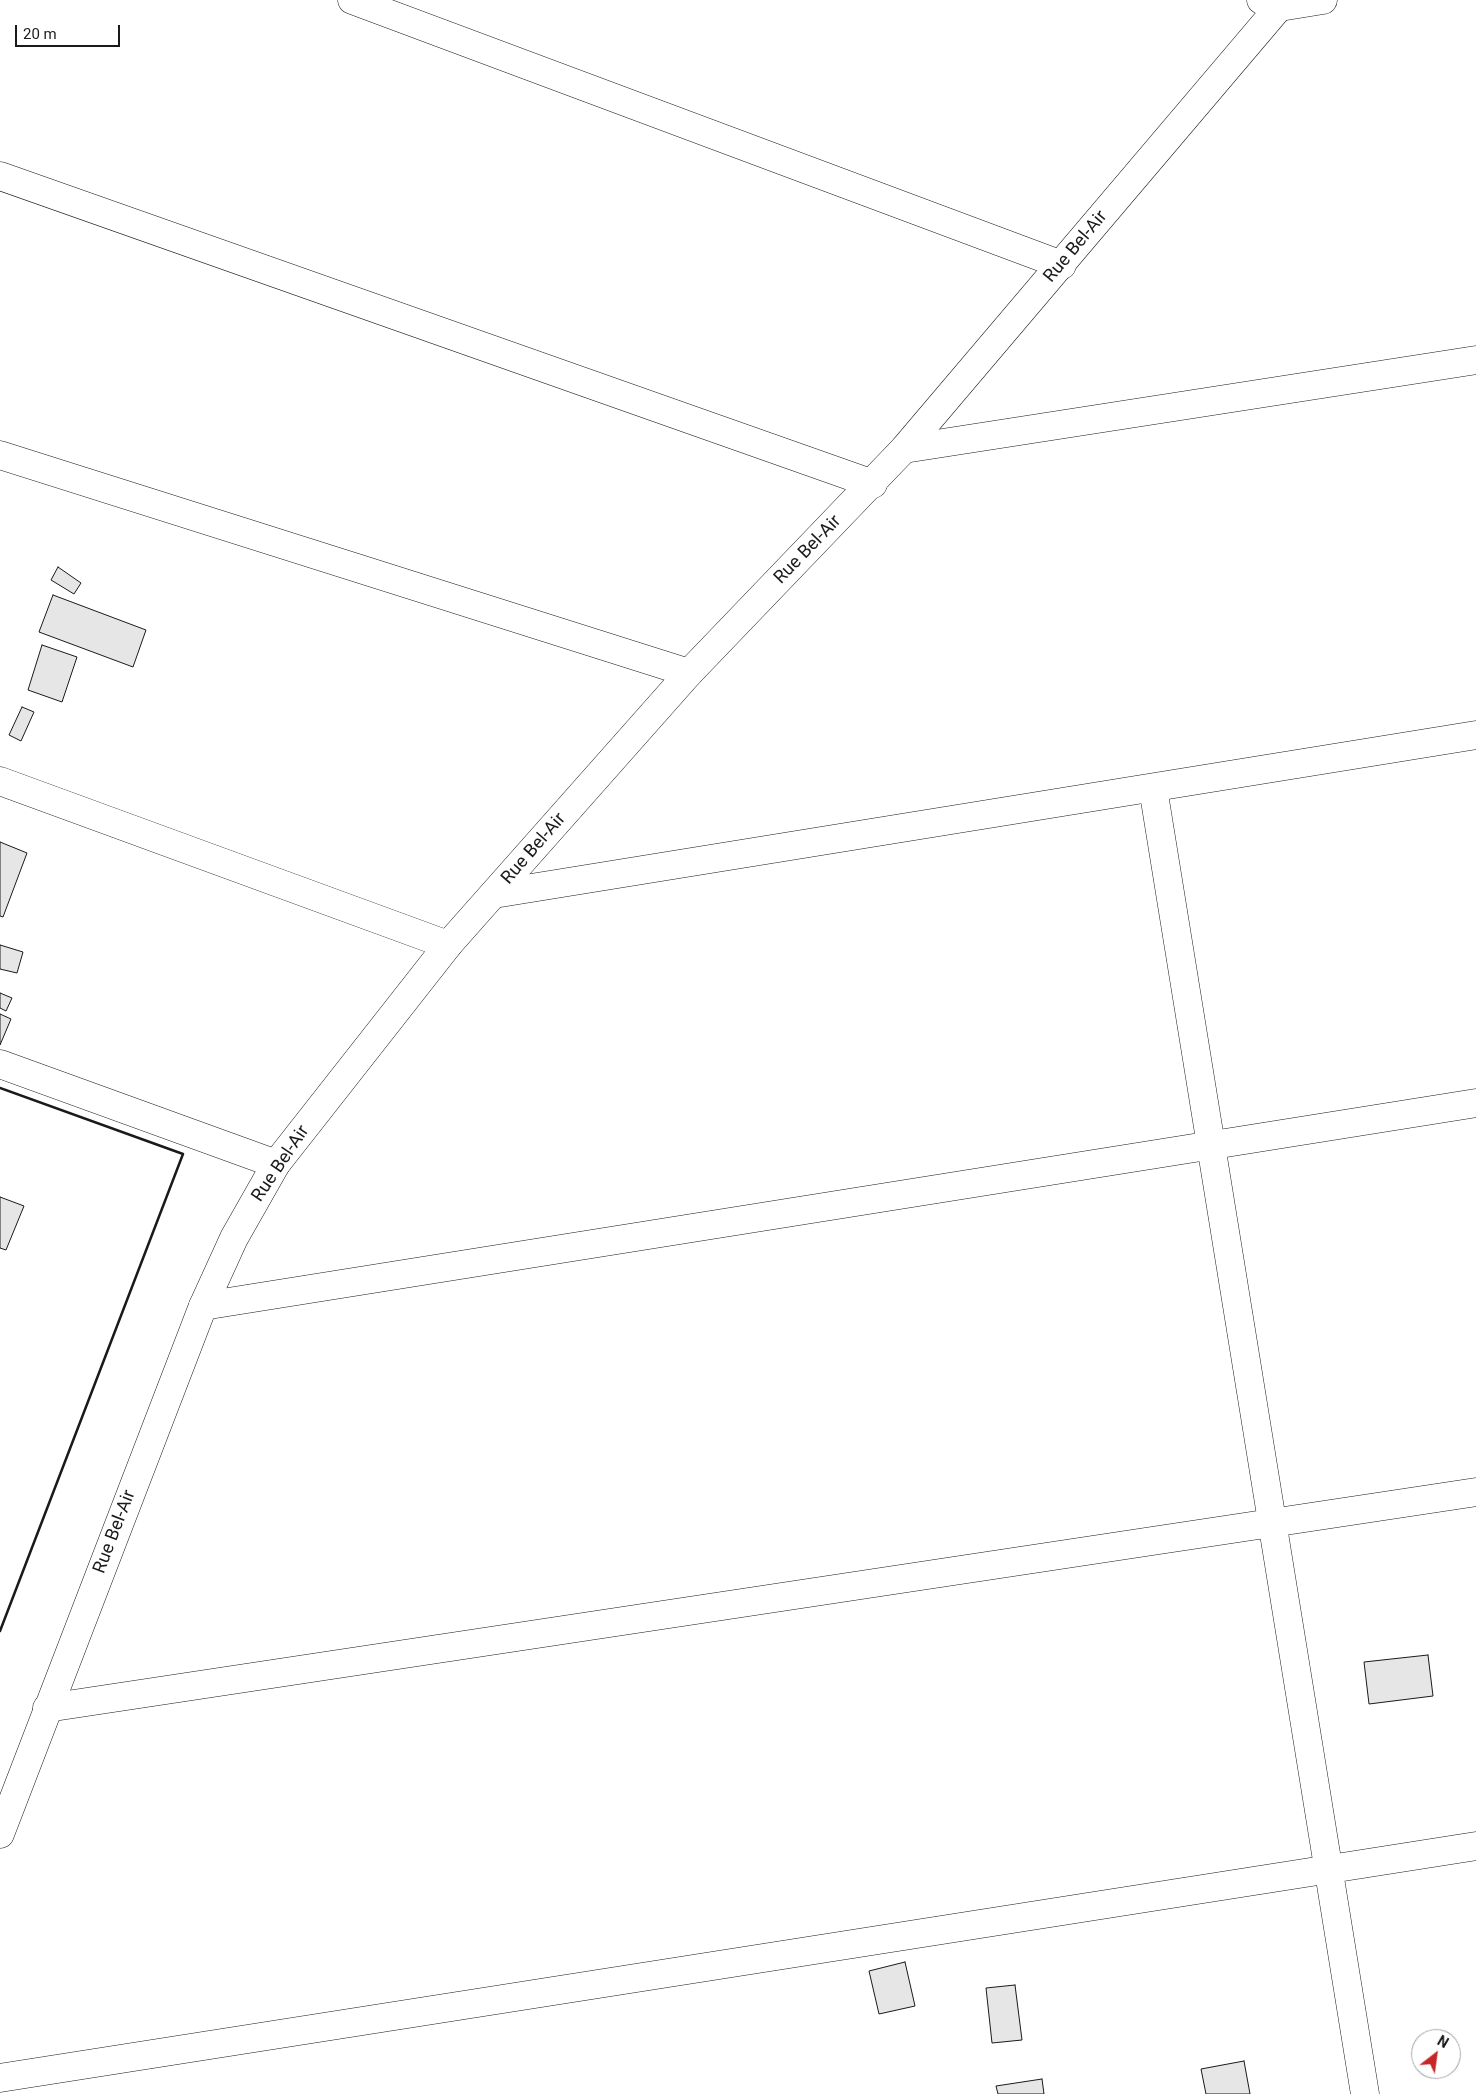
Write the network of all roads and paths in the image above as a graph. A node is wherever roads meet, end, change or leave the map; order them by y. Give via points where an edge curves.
1 (352, 0) edge
2 (1322, 0) edge
3 (1275, 2) edge
4 (0, 176) edge
5 (1062, 265) junction
6 (1476, 360) edge
7 (904, 449) junction
8 (0, 455) edge
9 (873, 484) junction
10 (689, 672) junction
11 (1476, 735) edge
12 (0, 781) edge
13 (1153, 788) junction
14 (494, 894) junction
15 (448, 945) junction
16 (0, 1064) edge
17 (1476, 1104) edge
18 (1211, 1145) junction
19 (276, 1164) junction
20 (203, 1306) junction
21 (1476, 1492) edge
22 (1272, 1523) junction
23 (47, 1708) junction
24 (0, 1834) edge
25 (1476, 1846) edge
26 (1328, 1869) junction
27 (0, 2078) edge
28 (1365, 2094) edge

1 - 5 street
2 - 3 street
3 - 5 street, Rue Bel-Air
4 - 9 street
5 - 7 street, Rue Bel-Air
6 - 7 street
7 - 9 street, Rue Bel-Air
8 - 10 street
9 - 10 street, Rue Bel-Air
10 - 14 street, Rue Bel-Air
11 - 13 street
12 - 15 street
13 - 14 street
13 - 18 street
14 - 15 street, Rue Bel-Air
15 - 19 street, Rue Bel-Air
16 - 19 street
17 - 18 street
18 - 20 street
18 - 22 street
19 - 20 street, Rue Bel-Air via 234,1238
20 - 23 street, Rue Bel-Air
21 - 22 street
22 - 23 street
22 - 26 street
23 - 24 street, Rue Bel-Air
25 - 26 street
26 - 27 street
26 - 28 street

